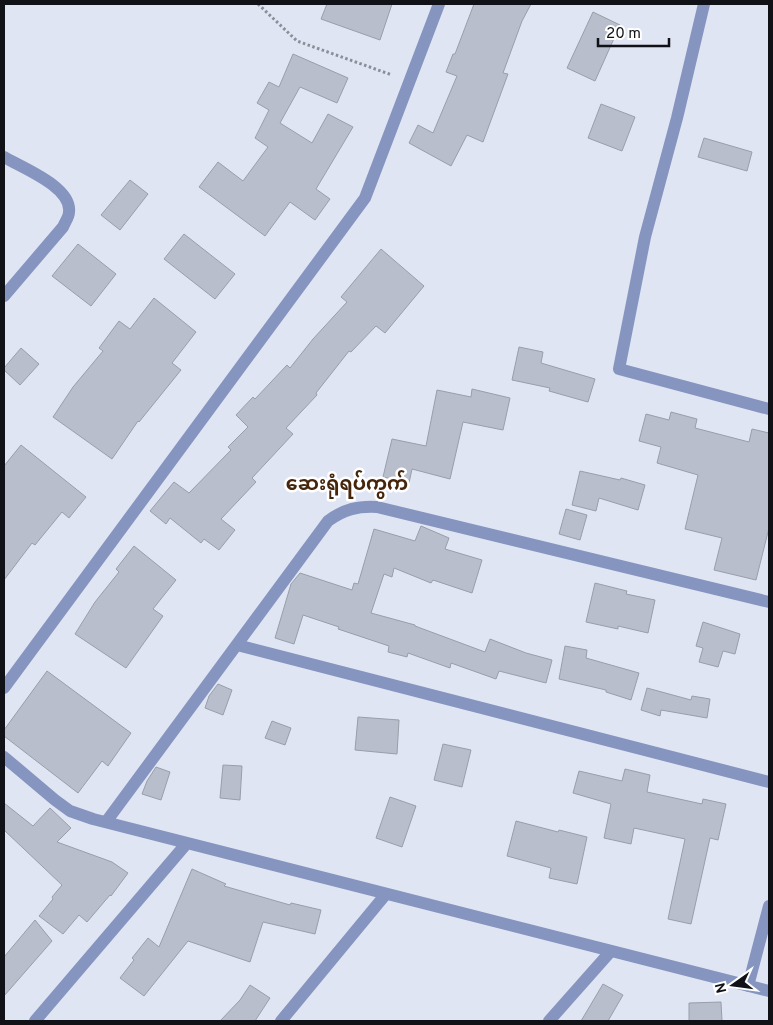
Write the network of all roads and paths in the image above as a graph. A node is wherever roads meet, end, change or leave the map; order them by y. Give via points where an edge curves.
1 (258, 4) edge
2 (439, 4) edge
3 (704, 4) edge
4 (410, 81) junction
5 (4, 157) edge
6 (4, 296) edge
7 (769, 409) edge
8 (769, 602) edge
9 (237, 645) junction
10 (4, 688) edge
11 (4, 757) edge
12 (769, 782) edge
13 (106, 822) junction
14 (188, 843) junction
15 (386, 894) junction
16 (769, 906) edge
17 (611, 951) junction
18 (748, 986) junction
19 (769, 992) edge
20 (35, 1021) edge
21 (281, 1021) edge
22 (549, 1021) edge

1 - 4 path via 297,41
2 - 4 street
3 - 7 street via 645,237 620,369
4 - 10 street via 365,198
5 - 6 street via 61,191 70,214 63,227
8 - 9 street via 377,507 361,506 350,508 328,521
9 - 12 street
9 - 13 street
11 - 13 street via 70,811
13 - 14 street
14 - 15 street
14 - 20 street
15 - 17 street
15 - 21 street
16 - 18 street
17 - 18 street
17 - 22 street
18 - 19 street

